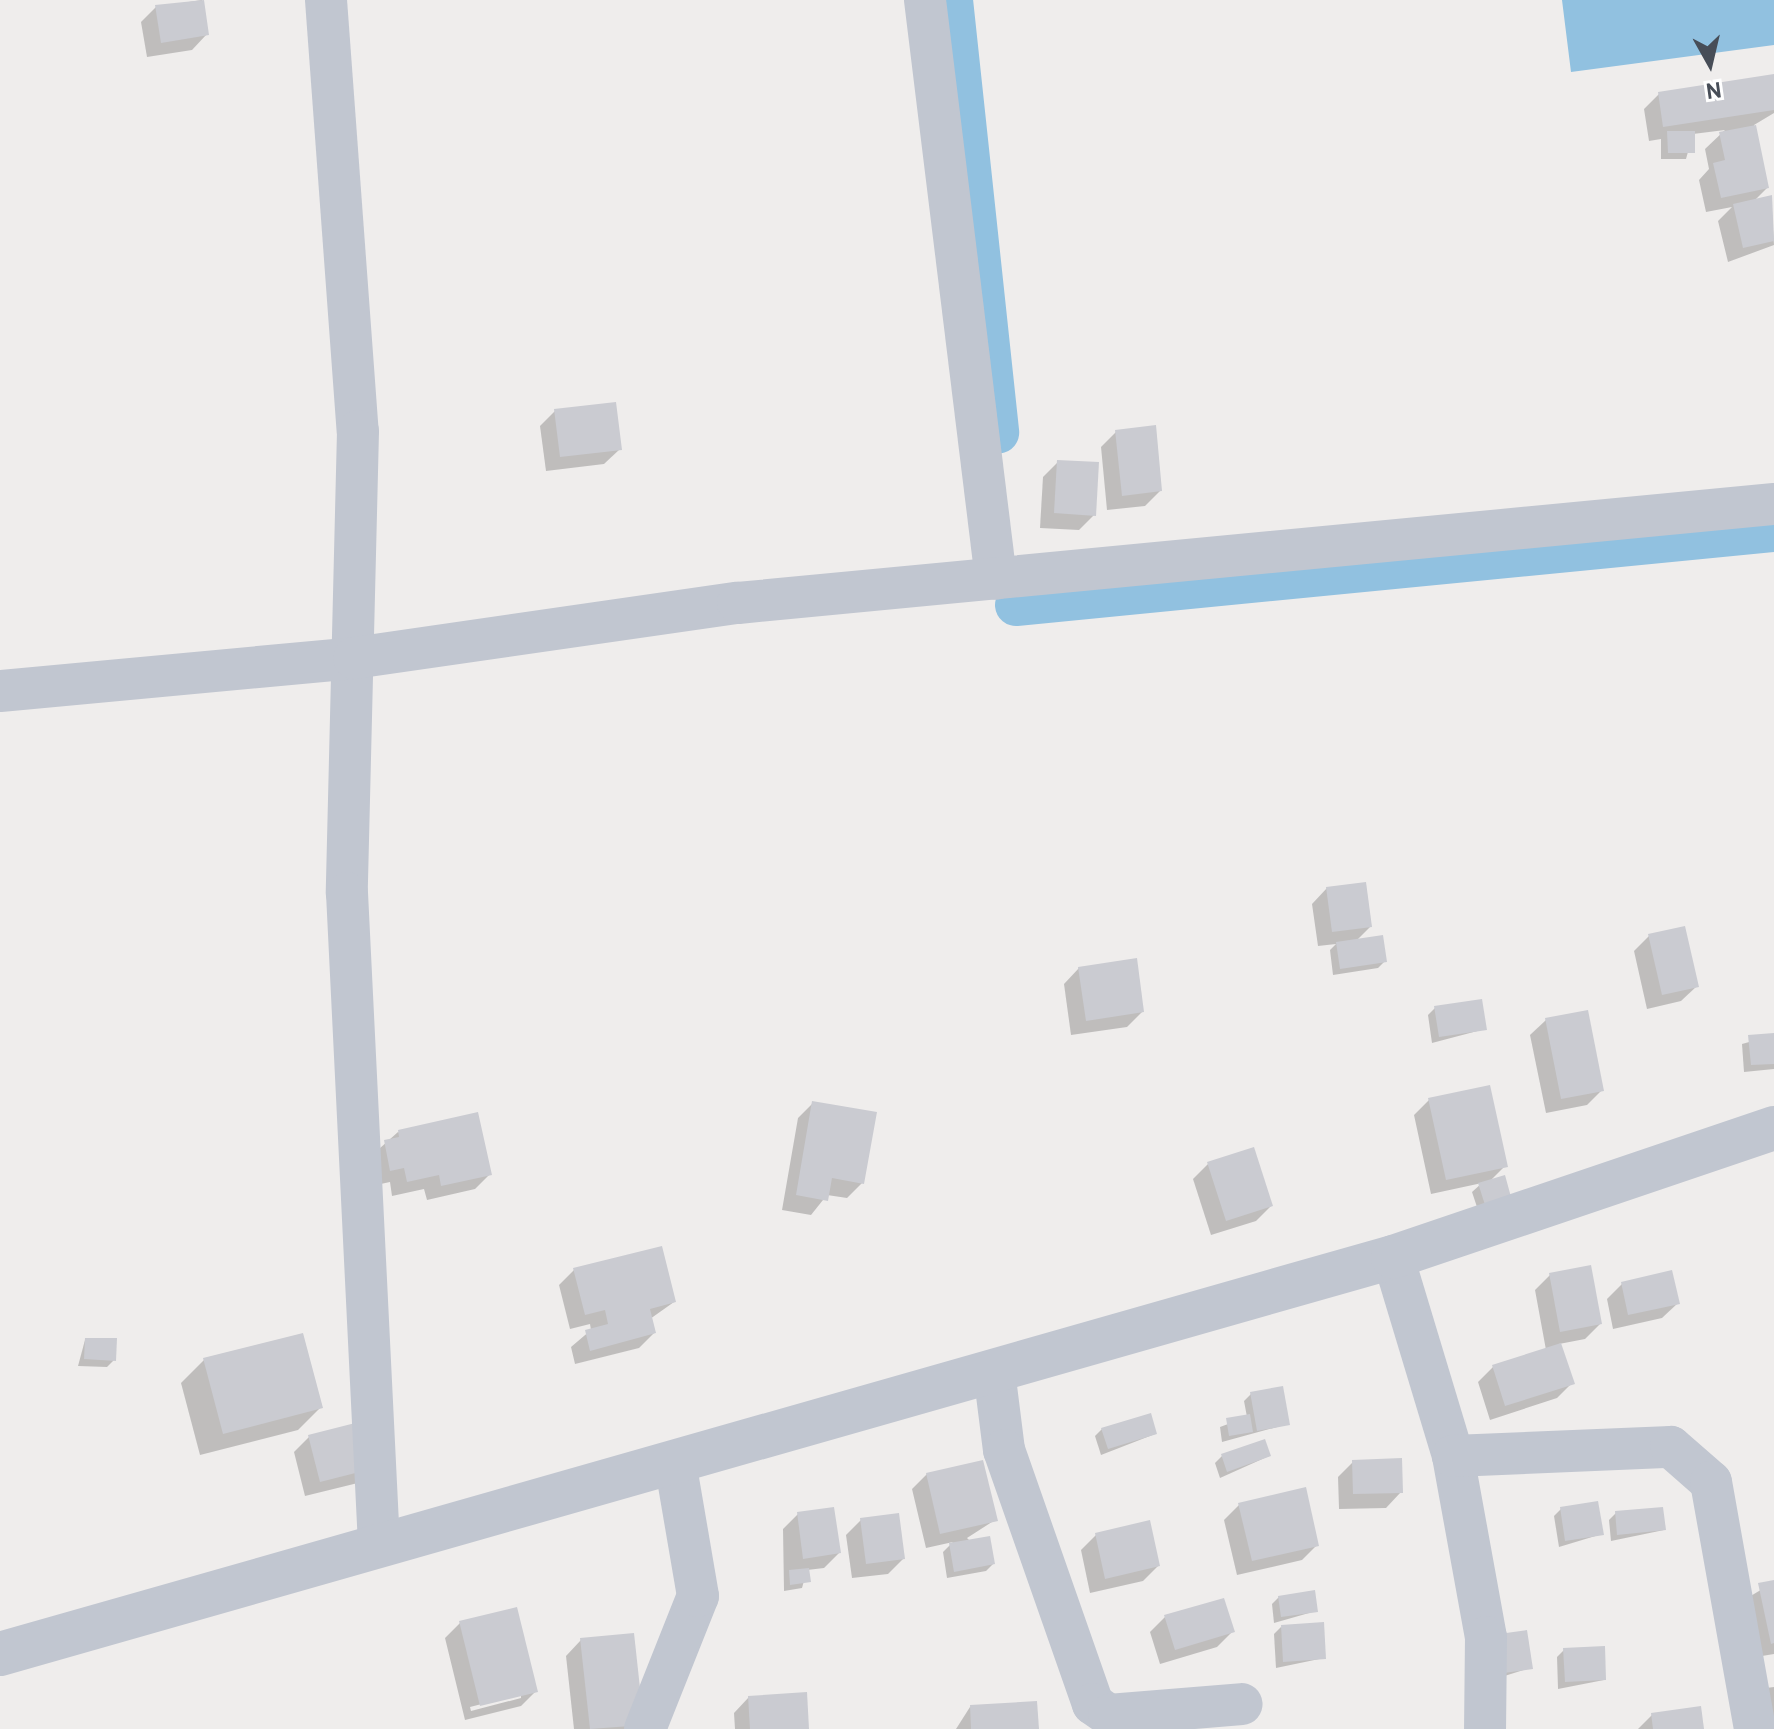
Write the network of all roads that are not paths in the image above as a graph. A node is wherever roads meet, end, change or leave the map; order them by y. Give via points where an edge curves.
1 (326, 0) edge
2 (925, 0) edge
3 (1774, 504) edge
4 (996, 579) junction
5 (351, 684) junction
6 (0, 691) edge
7 (1774, 1128) edge
8 (1393, 1257) junction
9 (994, 1371) junction
10 (1453, 1456) junction
11 (675, 1462) junction
12 (379, 1545) junction
13 (0, 1654) edge
14 (1242, 1704) dead end
15 (1755, 1728) edge
16 (645, 1729) edge
17 (1485, 1729) edge

1 - 5 street via 358,431
2 - 4 street
3 - 4 street
4 - 5 street via 738,603
5 - 6 street
5 - 12 street via 347,893
7 - 8 street
8 - 9 street
8 - 10 street
9 - 11 street
9 - 14 street via 1004,1450 1093,1704 1109,1715
10 - 15 street via 1671,1447 1711,1482
10 - 17 street via 1486,1637
11 - 12 street
11 - 16 street via 698,1596
12 - 13 street

